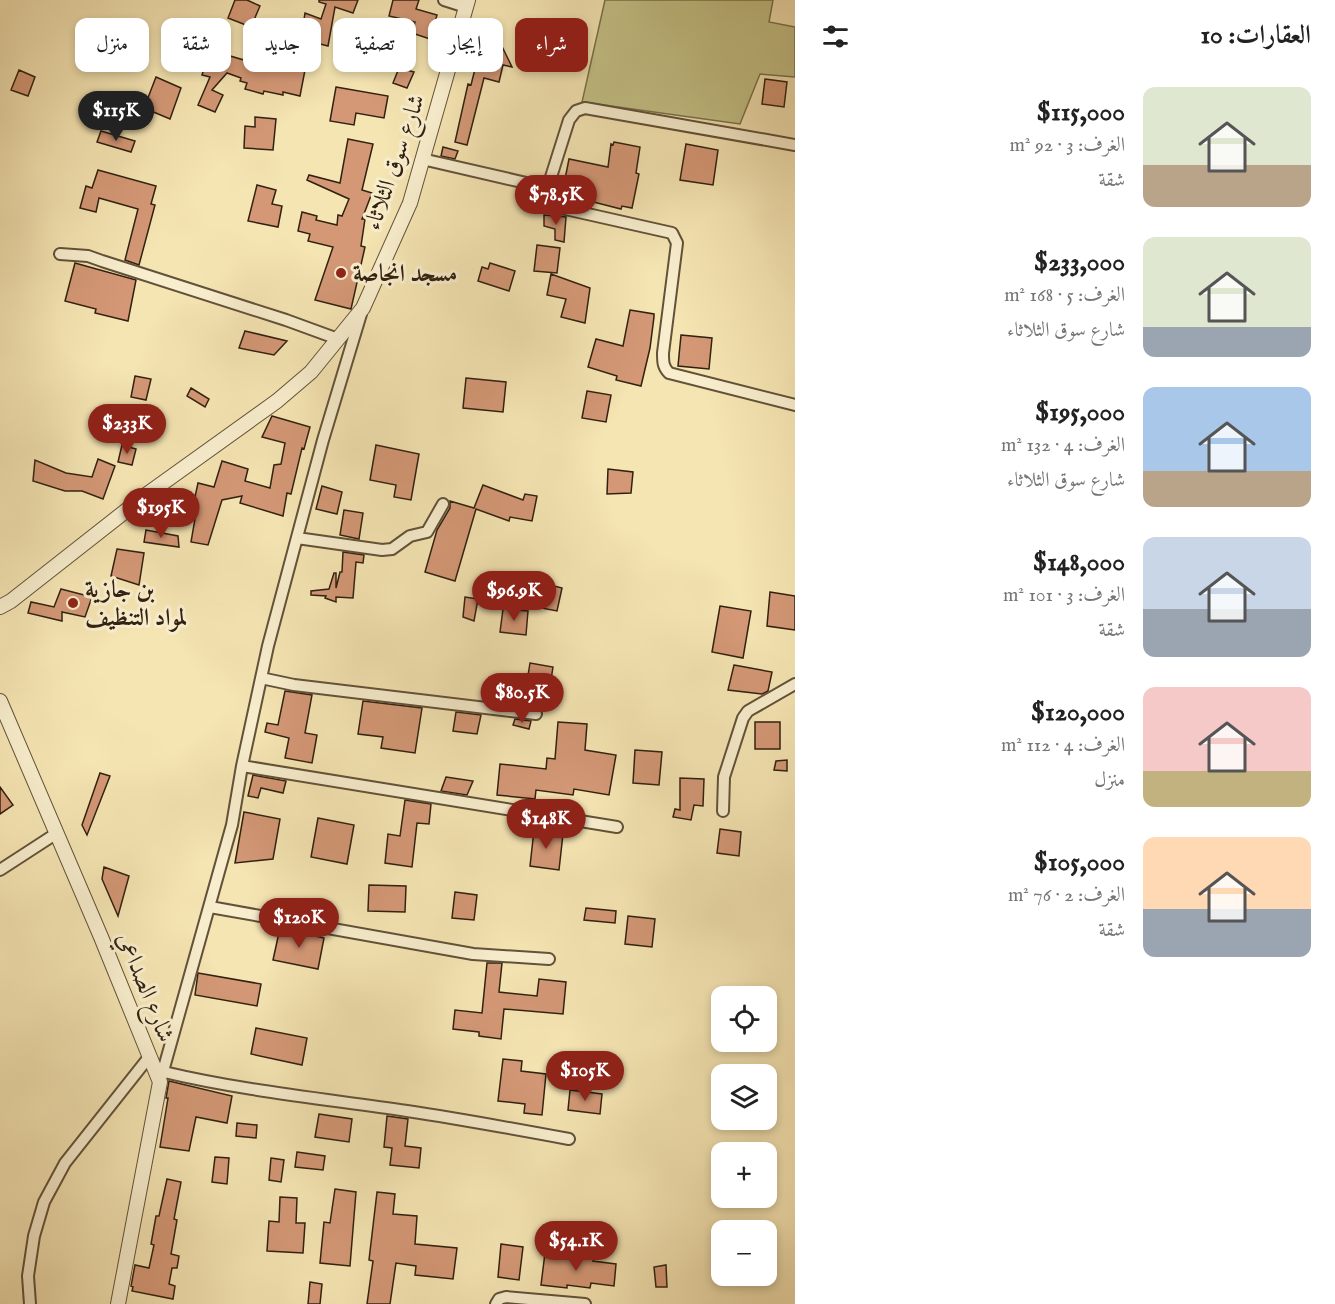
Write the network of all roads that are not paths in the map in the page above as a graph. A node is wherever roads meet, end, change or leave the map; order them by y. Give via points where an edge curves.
1 (444, 0) edge
2 (467, 3) edge
3 (795, 145) edge
4 (422, 159) junction
5 (545, 196) junction
6 (60, 254) dead end
7 (363, 308) junction
8 (338, 339) junction
9 (795, 405) edge
10 (443, 504) dead end
11 (297, 538) junction
12 (5, 604) edge
13 (0, 614) edge
14 (261, 678) junction
15 (795, 684) edge
16 (0, 701) edge
17 (536, 714) dead end
18 (242, 766) junction
19 (723, 811) dead end
20 (617, 827) dead end
21 (57, 833) junction
22 (0, 870) edge
23 (210, 907) junction
24 (549, 959) dead end
25 (149, 1057) junction
26 (162, 1077) junction
27 (569, 1139) dead end
28 (30, 1304) edge
29 (118, 1304) edge
30 (496, 1304) edge
31 (585, 1304) edge

1 - 2 street
2 - 4 street, شارع سوق الثلاثاء
3 - 5 street via 585,108 569,120
4 - 5 street via 535,185
4 - 7 street, شارع سوق الثلاثاء via 410,203
5 - 9 street via 561,208 672,233 677,243 663,353 663,364 669,373
6 - 8 street via 88,256
7 - 8 street, شارع سوق الثلاثاء
7 - 11 street
8 - 12 street, شارع سوق الثلاثاء via 311,372 277,401
10 - 11 street via 427,532 410,536 392,549
11 - 14 street
12 - 13 street, شارع سوق الثلاثاء
14 - 17 street
14 - 18 street
15 - 19 street via 742,718 724,777
16 - 21 street, شارع الصداعي
18 - 20 street
18 - 23 street via 232,825
21 - 22 street
21 - 25 street, شارع الصداعي
23 - 24 street via 473,954
23 - 26 street
25 - 26 street, شارع الصداعي
25 - 28 street via 65,1163 44,1202 28,1276
26 - 27 street via 407,1111
26 - 29 street
30 - 31 street via 506,1297

